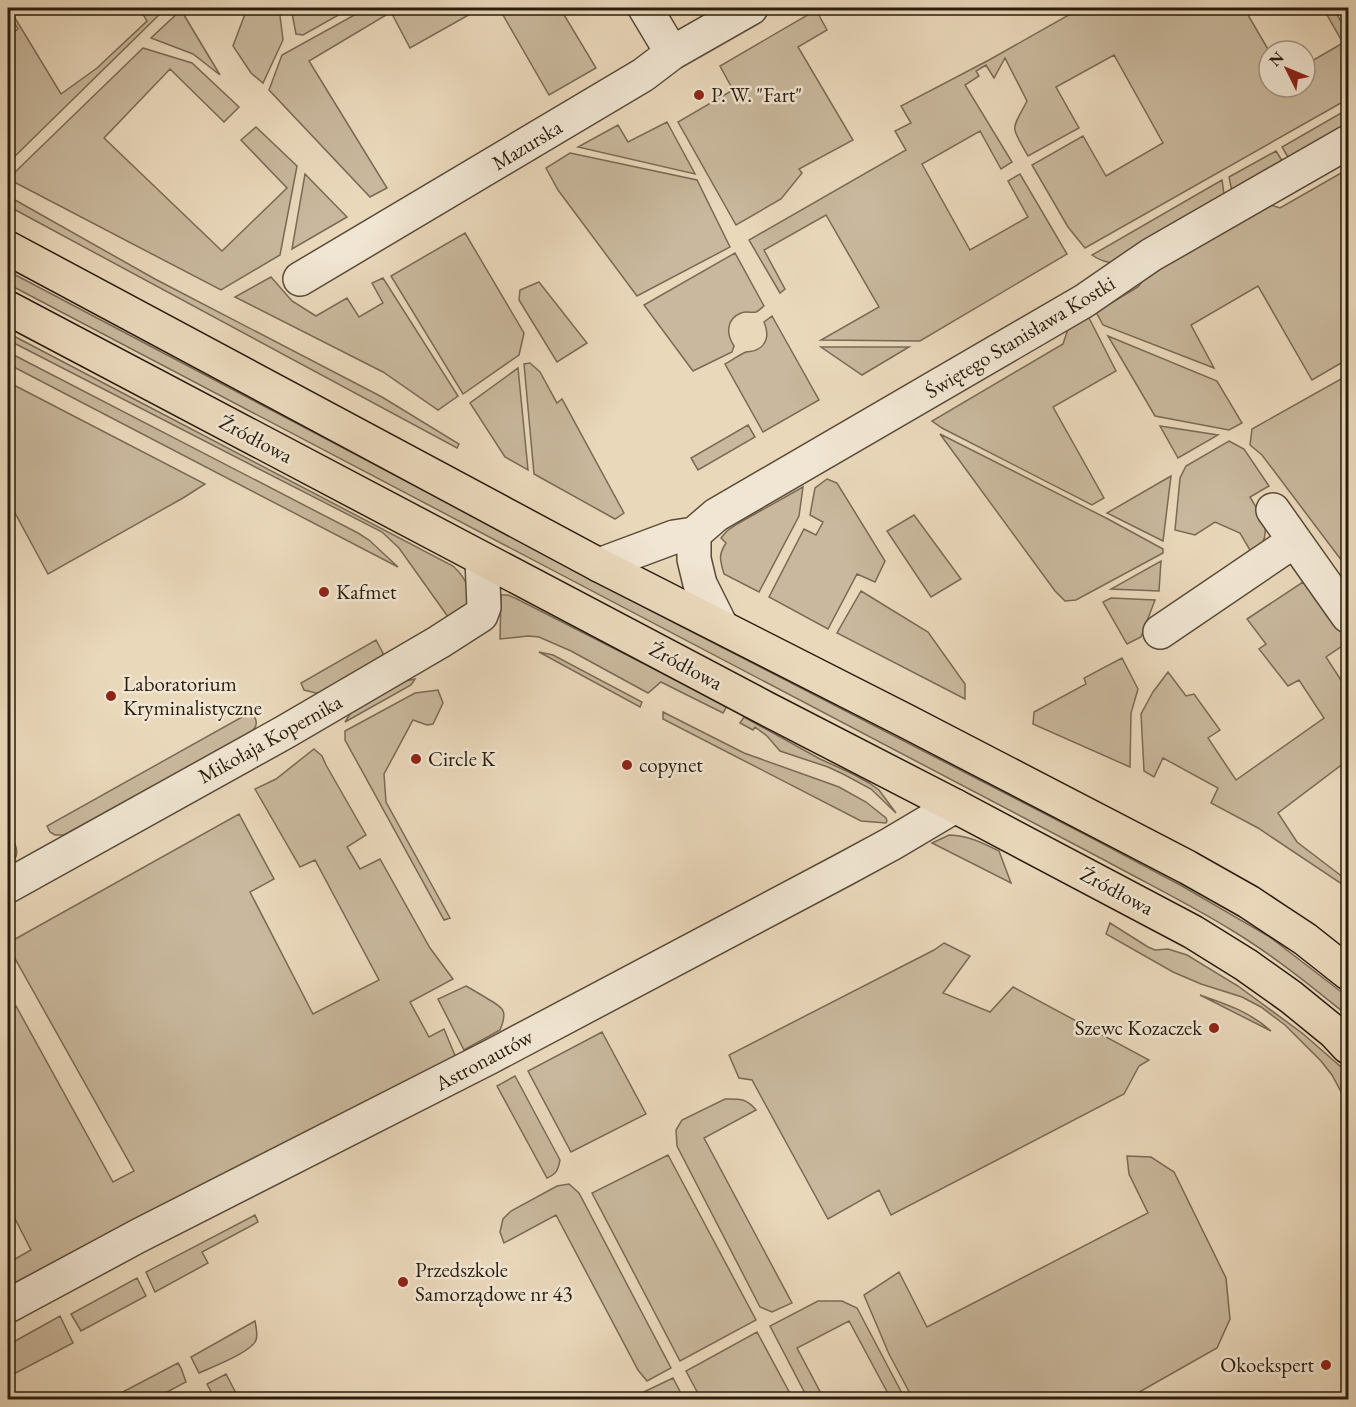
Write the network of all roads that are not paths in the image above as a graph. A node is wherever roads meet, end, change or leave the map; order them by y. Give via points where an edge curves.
1 (645, 8) edge
2 (751, 8) edge
3 (672, 53) junction
4 (1348, 142) edge
5 (8, 248) edge
6 (300, 279) dead end
7 (8, 308) edge
8 (1273, 510) dead end
9 (694, 534) junction
10 (1294, 541) junction
11 (482, 559) junction
12 (599, 565) junction
13 (1348, 616) edge
14 (721, 626) junction
15 (1160, 632) dead end
16 (956, 806) junction
17 (8, 886) edge
18 (1348, 973) edge
19 (1348, 1047) edge
20 (8, 1305) edge

1 - 3 street
2 - 3 street, Mazurska
3 - 6 street, Mazurska via 643,75
4 - 9 street, Świętego Stanisława Kostki via 716,515
5 - 12 main road
7 - 11 main road, Źródłowa
8 - 10 street
9 - 12 street, Świętego Stanisława Kostki via 674,537
9 - 14 street via 700,584
10 - 13 street
10 - 15 street
11 - 16 main road, Źródłowa
11 - 17 street, Mikołaja Kopernika via 481,615 285,732
12 - 14 main road
14 - 18 main road via 1187,867 1249,902
16 - 19 main road, Źródłowa via 1246,964
16 - 20 street, Astronautów via 490,1057

